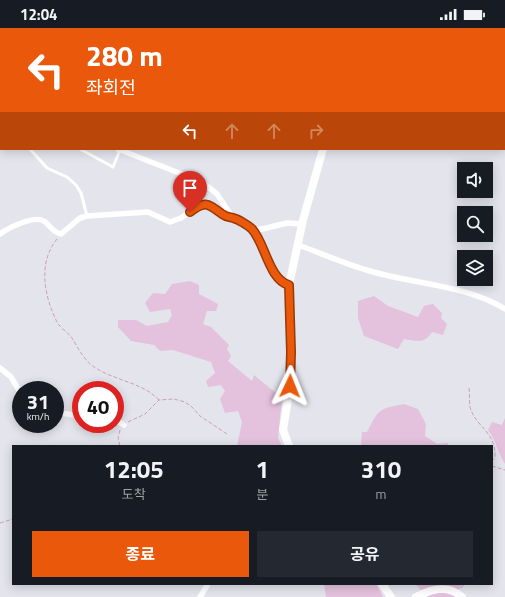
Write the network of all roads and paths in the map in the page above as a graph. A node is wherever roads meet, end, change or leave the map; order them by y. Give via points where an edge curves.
1 (31, 150) edge
2 (82, 150) edge
3 (119, 150) edge
4 (122, 150) edge
5 (323, 150) edge
6 (86, 216) junction
7 (233, 218) junction
8 (302, 224) junction
9 (252, 228) junction
10 (0, 234) edge
11 (61, 234) junction
12 (298, 245) junction
13 (289, 285) junction
14 (505, 309) edge
15 (0, 368) edge
16 (13, 381) edge
17 (469, 388) dead end
18 (159, 400) junction
19 (124, 425) edge
20 (119, 433) edge
21 (227, 434) dead end
22 (120, 445) edge
23 (290, 445) edge
24 (493, 460) edge
25 (493, 466) edge
26 (505, 470) edge
27 (12, 519) edge
28 (0, 523) edge
29 (207, 585) edge
30 (383, 585) edge
31 (200, 597) edge
32 (391, 597) edge
33 (416, 597) edge
34 (462, 597) edge

1 - 6 lane via 47,168 67,177 76,185 81,193
2 - 3 lane via 113,167
4 - 7 street via 202,182 217,194
5 - 8 street
6 - 7 street via 148,212 170,222 205,204
6 - 11 street
7 - 9 street
8 - 9 street via 287,223 258,230
8 - 12 street
9 - 13 street via 277,277
10 - 11 street via 38,219 44,221 54,232
11 - 18 path via 52,244 45,261 44,280 56,320 94,367 139,386 154,394
12 - 13 street
12 - 14 street via 368,271 491,300
13 - 23 street via 290,386 283,430
15 - 16 street
17 - 24 path via 470,407 493,440
18 - 19 path via 145,414
18 - 21 path via 174,399 185,402 200,416
20 - 22 path
25 - 26 path
27 - 28 path
29 - 31 street
30 - 32 street
33 - 34 street via 436,588 448,589

